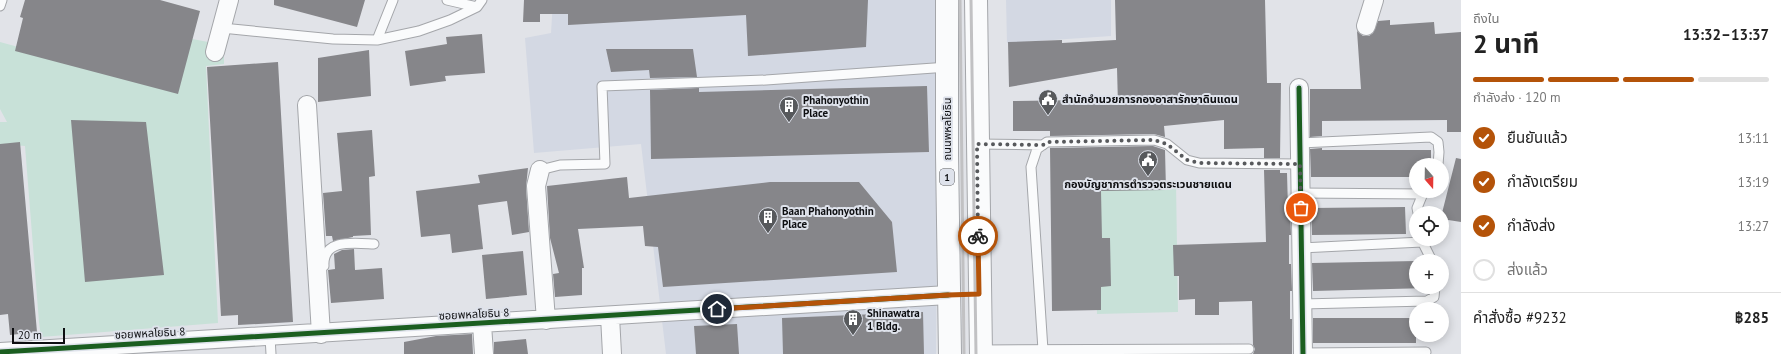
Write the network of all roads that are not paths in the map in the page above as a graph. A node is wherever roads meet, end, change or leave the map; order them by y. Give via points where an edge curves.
1 (2, 0) edge
2 (229, 0) edge
3 (393, 0) edge
4 (447, 0) edge
5 (947, 0) edge
6 (976, 0) edge
7 (1374, 0) edge
8 (480, 4) edge
9 (0, 6) edge
10 (1366, 26) dead end
11 (222, 28) junction
12 (377, 40) junction
13 (215, 52) dead end
14 (948, 67) junction
15 (1299, 88) dead end
16 (307, 105) dead end
17 (1300, 143) junction
18 (977, 144) junction
19 (1043, 145) junction
20 (1439, 158) edge
21 (1300, 164) junction
22 (540, 170) joint
23 (1300, 193) junction
24 (1409, 193) edge
25 (1409, 241) edge
26 (374, 244) dead end
27 (1301, 248) junction
28 (979, 294) junction
29 (1434, 294) edge
30 (948, 295) junction
31 (1302, 304) junction
32 (610, 316) junction
33 (546, 320) junction
34 (482, 324) junction
35 (325, 334) junction
36 (270, 346) edge
37 (158, 348) edge
38 (1248, 349) dead end
39 (1043, 350) junction
40 (0, 352) edge
41 (56, 352) edge
42 (981, 352) edge
43 (1426, 352) dead end
44 (1303, 353) edge
45 (484, 354) edge
46 (612, 354) edge
47 (950, 354) edge

1 - 9 lane
2 - 11 street
3 - 12 lane
4 - 8 lane
5 - 14 main road, ถนนพหลโยธิน / 1
6 - 18 main road
7 - 10 street
8 - 12 lane via 450,20
11 - 12 lane via 333,39
11 - 13 street
14 - 22 lane via 766,80 602,86 605,164 560,165
14 - 30 main road, ถนนพหลโยธิน / 1
15 - 17 street
16 - 35 street
17 - 20 lane via 1431,137 1438,142
17 - 21 street
18 - 19 lane
18 - 28 main road
19 - 21 lane via 1047,142 1154,140 1167,144 1187,160 1199,163
19 - 39 lane via 1037,149 1031,168
21 - 23 street
22 - 33 street via 536,186
23 - 24 lane
23 - 27 street
25 - 27 lane
26 - 35 lane via 332,246 324,258
27 - 31 street
28 - 30 main road
28 - 42 main road
29 - 31 lane via 1427,301
30 - 32 street, ซอยพหลโยธิน 8
30 - 47 main road, ถนนพหลโยธิน / 1
31 - 44 street
32 - 33 street, ซอยพหลโยธิน 8
32 - 46 street
33 - 34 street, ซอยพหลโยธิน 8
34 - 35 street, ซอยพหลโยธิน 8
34 - 45 street
35 - 36 street, ซอยพหลโยธิน 8
36 - 37 street, ซอยพหลโยธิน 8
37 - 41 street, ซอยพหลโยธิน 8
38 - 39 lane
39 - 42 lane
40 - 41 street, ซอยพหลโยธิน 8
43 - 44 lane

